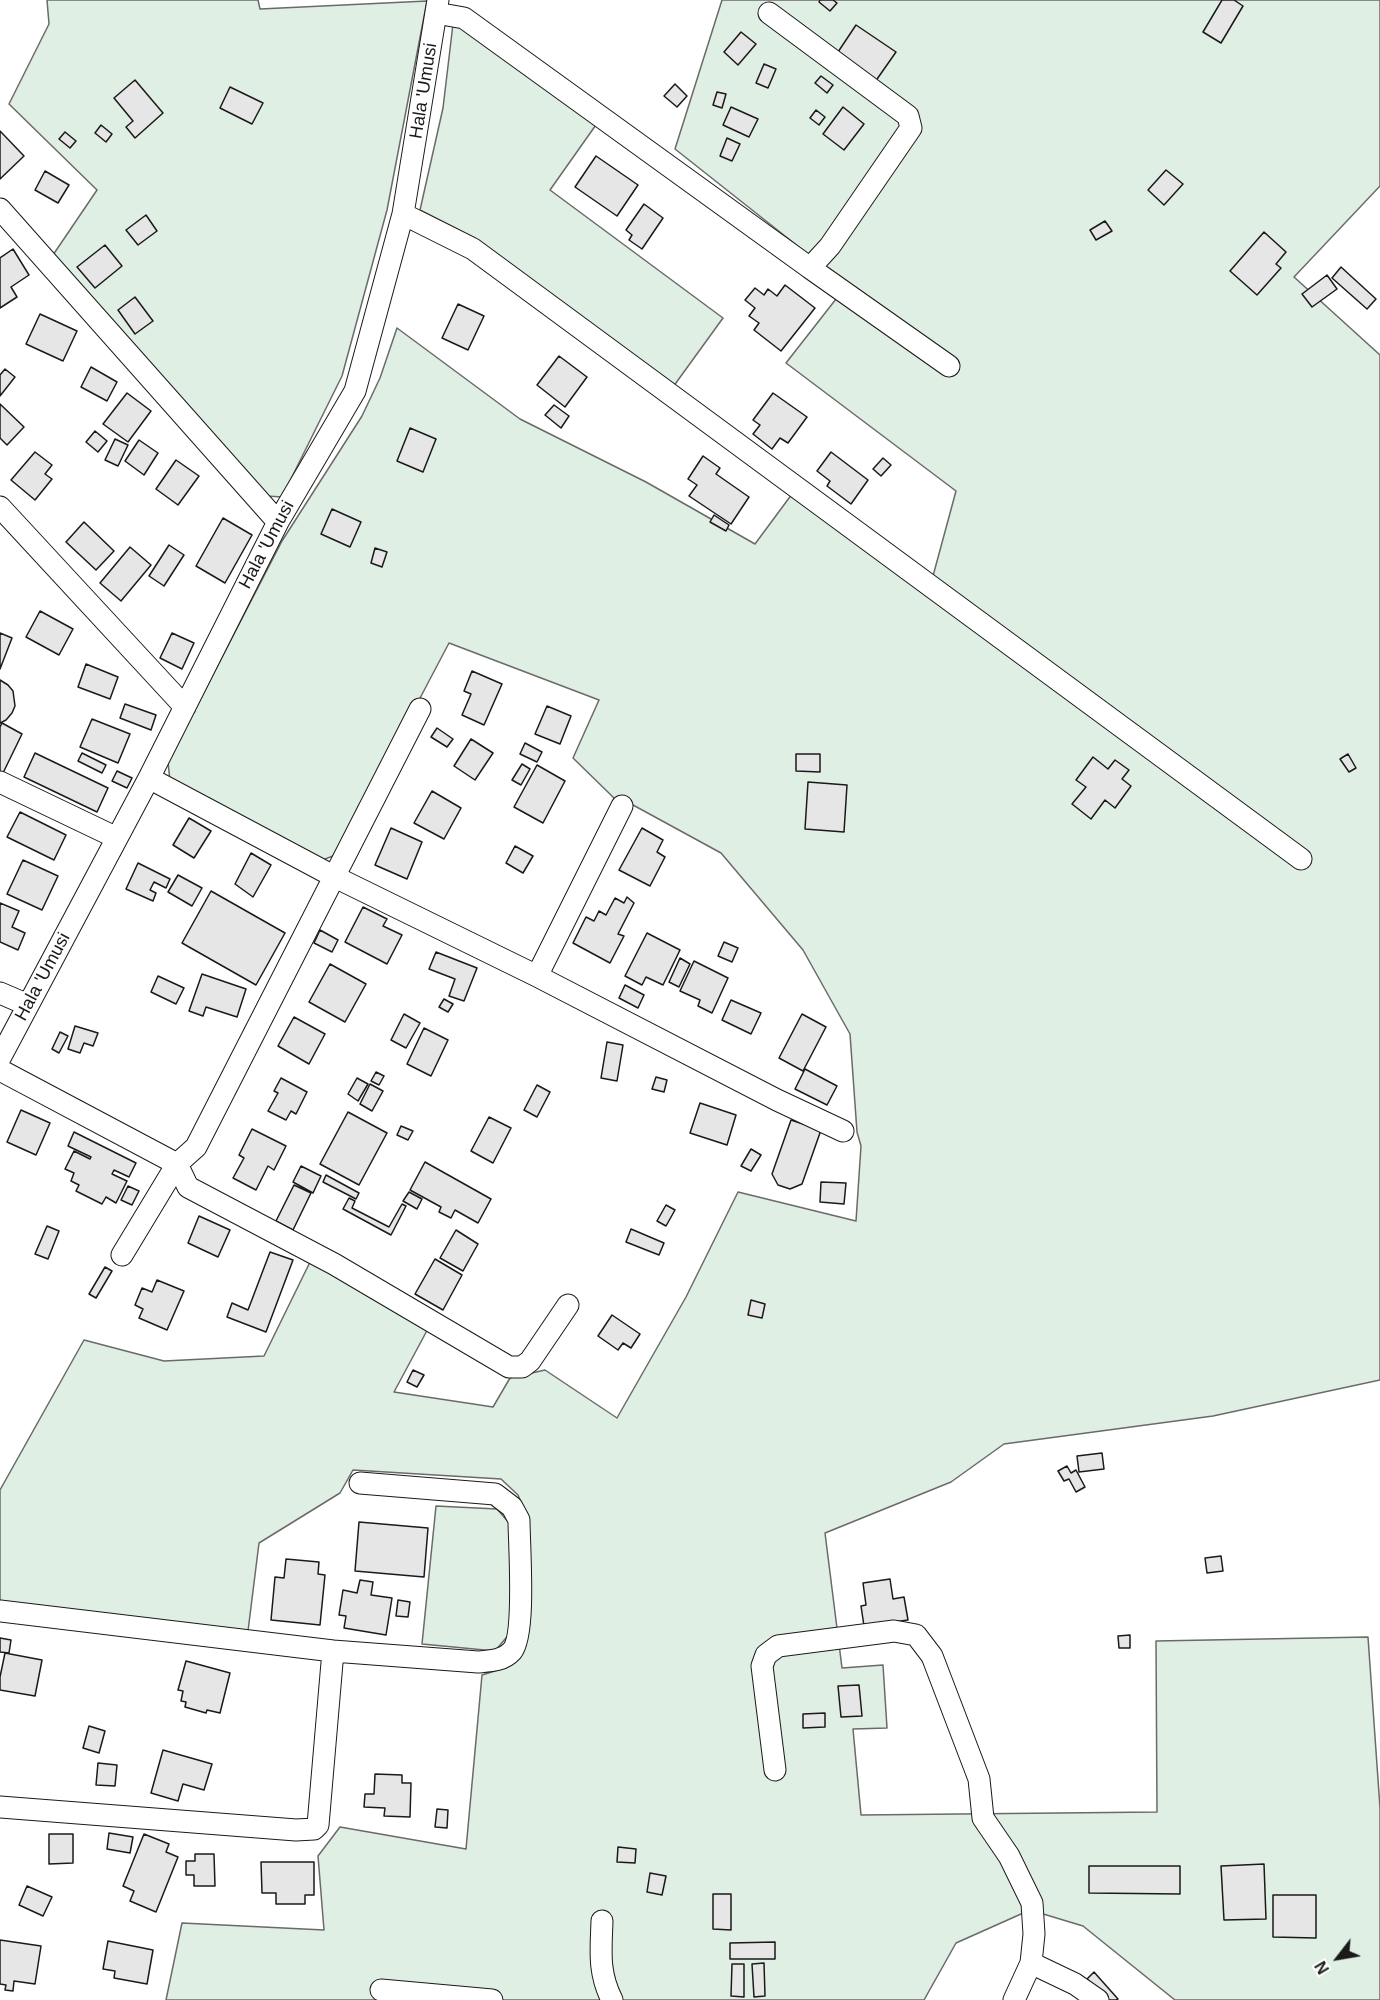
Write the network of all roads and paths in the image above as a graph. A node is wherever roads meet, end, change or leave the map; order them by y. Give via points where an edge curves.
1 (437, 7) edge
2 (769, 13) dead end
3 (0, 209) edge
4 (403, 213) junction
5 (810, 267) junction
6 (949, 366) dead end
7 (0, 507) edge
8 (278, 522) junction
9 (185, 707) junction
10 (420, 709) dead end
11 (149, 778) junction
12 (0, 782) edge
13 (622, 806) dead end
14 (117, 838) junction
15 (1301, 859) dead end
16 (333, 876) junction
17 (537, 976) junction
18 (0, 993) edge
19 (28, 1005) junction
20 (0, 1058) edge
21 (0, 1070) edge
22 (843, 1131) dead end
23 (177, 1164) junction
24 (122, 1255) dead end
25 (568, 1305) dead end
26 (360, 1483) dead end
27 (0, 1611) edge
28 (333, 1651) junction
29 (775, 1770) dead end
30 (0, 1807) edge
31 (602, 1921) dead end
32 (1031, 1963) junction
33 (381, 1990) dead end
34 (492, 2000) edge
35 (612, 2000) edge
36 (1014, 2000) edge
37 (1098, 2000) edge

1 - 4 street, Hala 'Umusi
1 - 5 street via 464,18
2 - 5 street via 908,116 911,128 830,246
3 - 8 street
4 - 8 street, Hala 'Umusi via 355,391
4 - 15 street via 473,249
5 - 6 street
7 - 9 street
8 - 9 street, Hala 'Umusi
9 - 11 street, Hala 'Umusi
10 - 16 street
11 - 14 street, Hala 'Umusi
11 - 16 street
12 - 14 street
13 - 17 street
14 - 19 street, Hala 'Umusi
16 - 17 street
16 - 23 street via 196,1147
17 - 22 street
18 - 19 street
19 - 20 street, Hala 'Umusi
21 - 23 street
23 - 24 street
23 - 25 street via 188,1187 334,1264 509,1367 522,1367 530,1360
26 - 28 street via 495,1494 512,1507 519,1520 520,1631 513,1650 497,1661
27 - 28 street
28 - 30 street via 318,1826 314,1829
29 - 32 street via 762,1666 766,1655 778,1646 790,1644 894,1631 916,1635 932,1656 978,1779 983,1818 1009,1856 1032,1903
31 - 35 street via 601,1964
32 - 36 street
32 - 37 street
33 - 34 street

